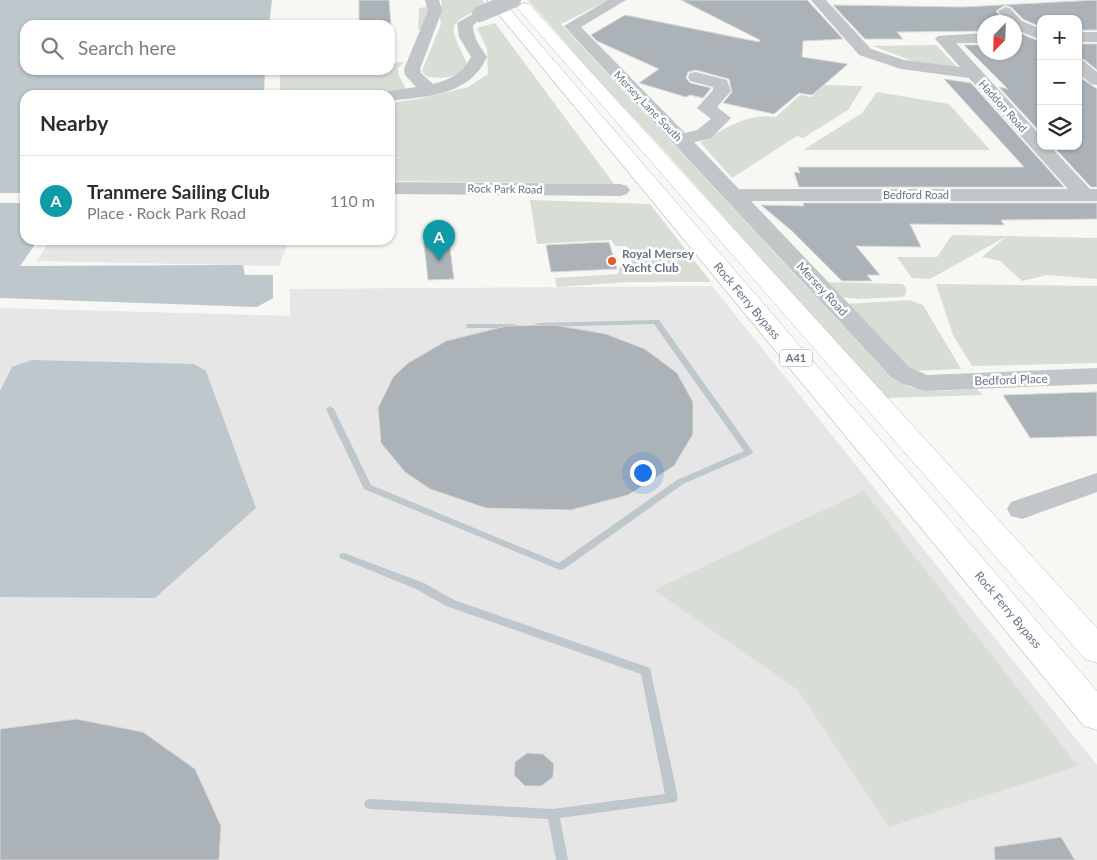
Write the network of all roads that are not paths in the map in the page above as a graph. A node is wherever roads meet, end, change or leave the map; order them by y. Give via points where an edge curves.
1 (432, 0) edge
2 (513, 0) edge
3 (518, 0) edge
4 (619, 0) edge
5 (818, 0) edge
6 (487, 7) edge
7 (1005, 12) dead end
8 (1037, 34) edge
9 (1037, 36) edge
10 (1022, 37) edge
11 (1082, 37) edge
12 (1097, 37) edge
13 (977, 38) edge
14 (1082, 67) edge
15 (973, 73) junction
16 (696, 77) dead end
17 (1097, 80) edge
18 (428, 89) junction
19 (395, 95) edge
20 (681, 140) junction
21 (395, 188) edge
22 (620, 190) dead end
23 (730, 190) junction
24 (1090, 195) edge
25 (1097, 376) edge
26 (925, 383) joint
27 (1097, 482) edge
28 (1022, 509) dead end
29 (1097, 650) edge
30 (1097, 716) edge

1 - 18 street via 435,11 412,69 413,75
2 - 6 street, bridge
3 - 29 highway, A41
4 - 20 street, Mersey Lane South via 572,26
5 - 15 street via 865,52 901,64
6 - 18 street via 465,23 470,47 479,57 476,68 463,79
6 - 30 highway, Rock Ferry Bypass / A41
7 - 8 street via 1017,24
9 - 10 street
11 - 12 street
13 - 15 street, Haddon Road via 943,39
14 - 17 street
15 - 24 street, Haddon Road
16 - 20 street via 721,84 722,90 706,108 722,118 704,134
18 - 19 street
20 - 23 street, Mersey Lane South
21 - 22 street, Rock Park Road
23 - 24 street, Bedford Road
23 - 26 street, Mersey Road via 900,372
25 - 26 street, Bedford Place
27 - 28 street

